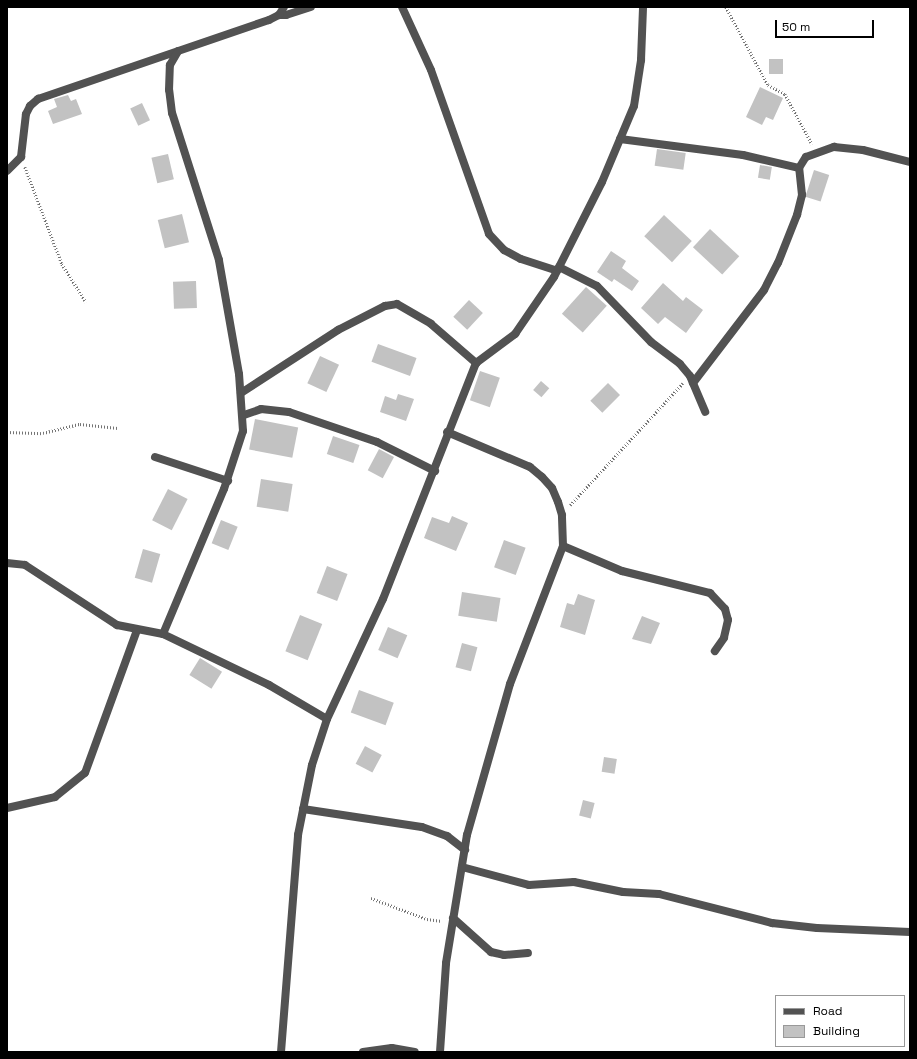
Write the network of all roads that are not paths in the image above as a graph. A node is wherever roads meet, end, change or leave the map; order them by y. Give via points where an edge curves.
1 (284, 7) edge
2 (311, 7) edge
3 (402, 7) edge
4 (643, 7) edge
5 (279, 15) junction
6 (178, 51) junction
7 (620, 139) junction
8 (910, 162) edge
9 (799, 168) junction
10 (7, 171) edge
11 (558, 269) junction
12 (476, 363) junction
13 (691, 380) junction
14 (241, 393) junction
15 (705, 412) dead end
16 (244, 415) junction
17 (447, 432) junction
18 (155, 457) dead end
19 (435, 471) junction
20 (228, 481) junction
21 (563, 546) junction
22 (7, 563) edge
23 (136, 630) junction
24 (163, 634) junction
25 (716, 651) dead end
26 (327, 720) junction
27 (7, 808) edge
28 (303, 809) junction
29 (465, 850) junction
30 (462, 866) junction
31 (453, 920) junction
32 (910, 932) edge
33 (528, 953) dead end
34 (281, 1052) edge
35 (363, 1052) edge
36 (415, 1052) edge
37 (440, 1052) edge

1 - 5 street
2 - 5 street
3 - 11 street via 431,70 489,234 510,253
4 - 7 street via 641,60 634,106
5 - 6 street
6 - 10 street via 38,99 26,114 21,157
6 - 14 street via 170,65 172,112 219,260
7 - 9 street via 743,155
7 - 11 street via 602,182
8 - 9 street via 856,149 834,147 816,151 806,157
9 - 13 street via 802,196 778,263 764,290
11 - 12 street via 515,334
11 - 13 street via 596,286
12 - 14 street via 431,324 398,304 385,306 338,330
12 - 17 street
13 - 15 street
14 - 16 street
16 - 19 street via 261,409 289,412 377,442
16 - 20 street via 239,451
17 - 19 street
17 - 21 street via 530,467 552,488 562,515
18 - 20 street
19 - 26 street via 383,599
20 - 24 street
21 - 25 street via 622,571 710,593 726,609 728,620 724,638
21 - 29 street via 510,684 475,804
22 - 23 street via 25,565 102,617
23 - 24 street
23 - 27 street via 85,773 55,798
24 - 26 street via 269,685
26 - 28 street via 312,765
28 - 29 street via 422,827 447,836
28 - 34 street via 297,842
29 - 30 street
30 - 31 street
30 - 32 street via 529,885 574,882 623,892 659,894 772,923 817,928
31 - 33 street via 491,952 504,955
31 - 37 street via 446,963
35 - 36 street via 392,1048

